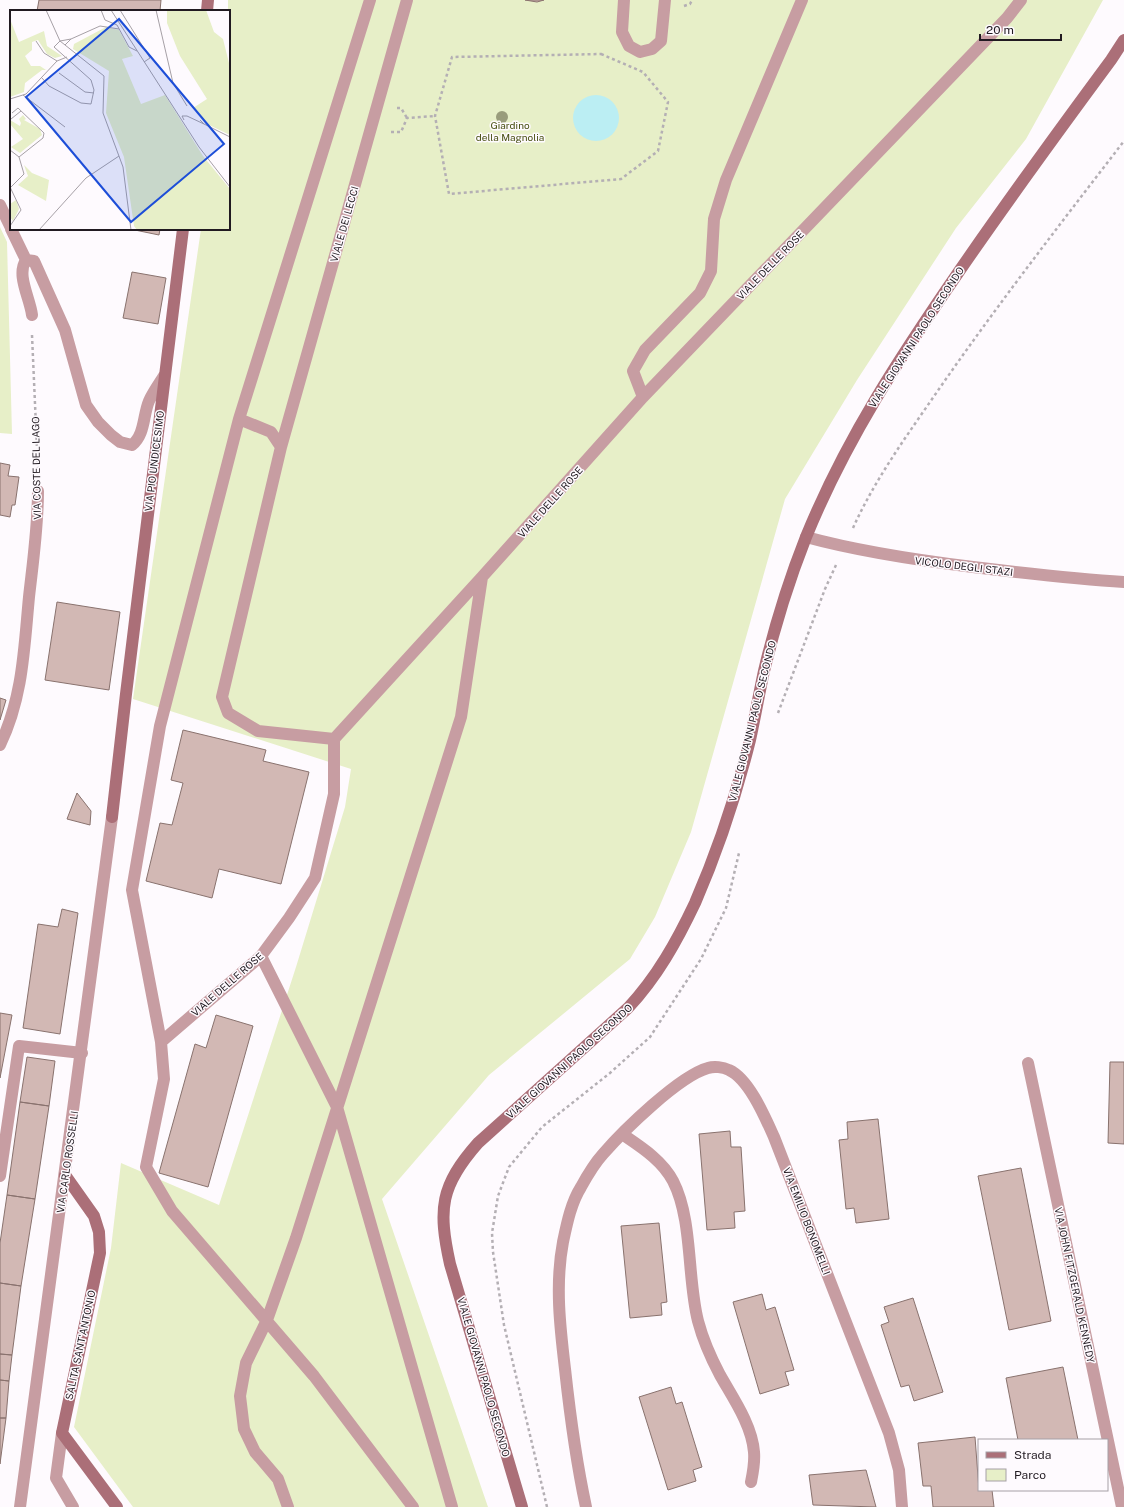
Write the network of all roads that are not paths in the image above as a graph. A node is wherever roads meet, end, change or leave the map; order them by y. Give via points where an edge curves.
1 (208, 0) edge
2 (370, 0) edge
3 (407, 0) edge
4 (624, 0) edge
5 (665, 0) edge
6 (802, 0) edge
7 (1021, 0) edge
8 (207, 10) edge
9 (1124, 40) edge
10 (0, 205) edge
11 (10, 226) edge
12 (12, 230) edge
13 (183, 230) edge
14 (26, 260) junction
15 (32, 315) road end
16 (164, 376) junction
17 (643, 397) junction
18 (239, 419) junction
19 (281, 447) junction
20 (38, 491) road end
21 (806, 537) junction
22 (482, 578) junction
23 (1124, 582) edge
24 (334, 739) junction
25 (0, 746) edge
26 (112, 817) joint
27 (261, 956) junction
28 (161, 1042) junction
29 (82, 1053) junction
30 (1028, 1063) dead end
31 (337, 1107) junction
32 (622, 1134) junction
33 (65, 1175) junction
34 (0, 1176) edge
35 (267, 1320) junction
36 (62, 1433) junction
37 (1108, 1439) edge
38 (1108, 1441) edge
39 (751, 1482) dead end
40 (20, 1507) edge
41 (73, 1507) edge
42 (117, 1507) edge
43 (288, 1507) edge
44 (413, 1507) edge
45 (452, 1507) edge
46 (522, 1507) edge
47 (586, 1507) edge
48 (902, 1507) edge
49 (1122, 1507) edge

1 - 8 main road
2 - 18 street
3 - 19 street, VIALE DEI LECCI
4 - 5 street via 622,32 629,46 640,52 652,49 661,41
6 - 17 street via 726,180 714,219 711,271 700,293 645,350 633,371
7 - 17 street, VIALE DELLE ROSE via 1007,18
9 - 21 main road, VIALE GIOVANNI PAOLO SECONDO via 1023,179 894,366 852,438
10 - 11 street
12 - 14 street
13 - 16 main road, VIA PIO UNDICESIMO
14 - 15 street via 22,274
14 - 16 street via 34,261 65,330 86,405 111,435 127,444 132,445 136,442 149,400
16 - 26 main road, VIA PIO UNDICESIMO
17 - 22 street, VIALE DELLE ROSE
18 - 19 street via 271,432
18 - 28 street via 160,726 132,890
19 - 24 street, VIALE DEI LECCI via 222,697 228,714 258,731
20 - 25 street, VIA COSTE DEL LAGO via 37,528 20,685 14,712
21 - 23 street, VICOLO DEGLI STAZI via 871,553 916,560 1010,572
21 - 46 main road, VIALE GIOVANNI PAOLO SECONDO via 774,633 750,738 729,814 715,855 677,939 639,997 488,1134 458,1168 446,1191 443,1225 450,1264
22 - 24 street, VIALE DELLE ROSE
22 - 31 street via 461,717
24 - 27 street, VIALE DELLE ROSE via 334,794 315,878
26 - 29 street, VIA CARLO ROSSELLI
27 - 28 street, VIALE DELLE ROSE
27 - 31 street
28 - 35 street via 164,1079 146,1167 172,1211
29 - 33 street, VIA CARLO ROSSELLI
29 - 34 street via 19,1046
30 - 37 street, VIA JOHN FITZGERALD KENNEDY
31 - 35 street
31 - 45 street
32 - 39 street via 652,1155 667,1171 677,1190 685,1223 691,1282 699,1323 710,1353 752,1440 755,1466
32 - 47 street, VIA EMILIO BONOMELLI via 602,1155 575,1198 561,1260 560,1329 572,1427
32 - 48 street, VIA EMILIO BONOMELLI via 674,1088 708,1068 729,1070 747,1087 774,1137 889,1433 898,1470
33 - 36 main road, SALITA SANT'ANTONIO via 94,1216 99,1232 100,1253
33 - 40 street, VIA CARLO ROSSELLI
35 - 43 street via 246,1363 240,1396 244,1429 255,1452 278,1479
35 - 44 street via 314,1376
36 - 41 street via 56,1478
36 - 42 main road
38 - 49 street, VIA JOHN FITZGERALD KENNEDY

